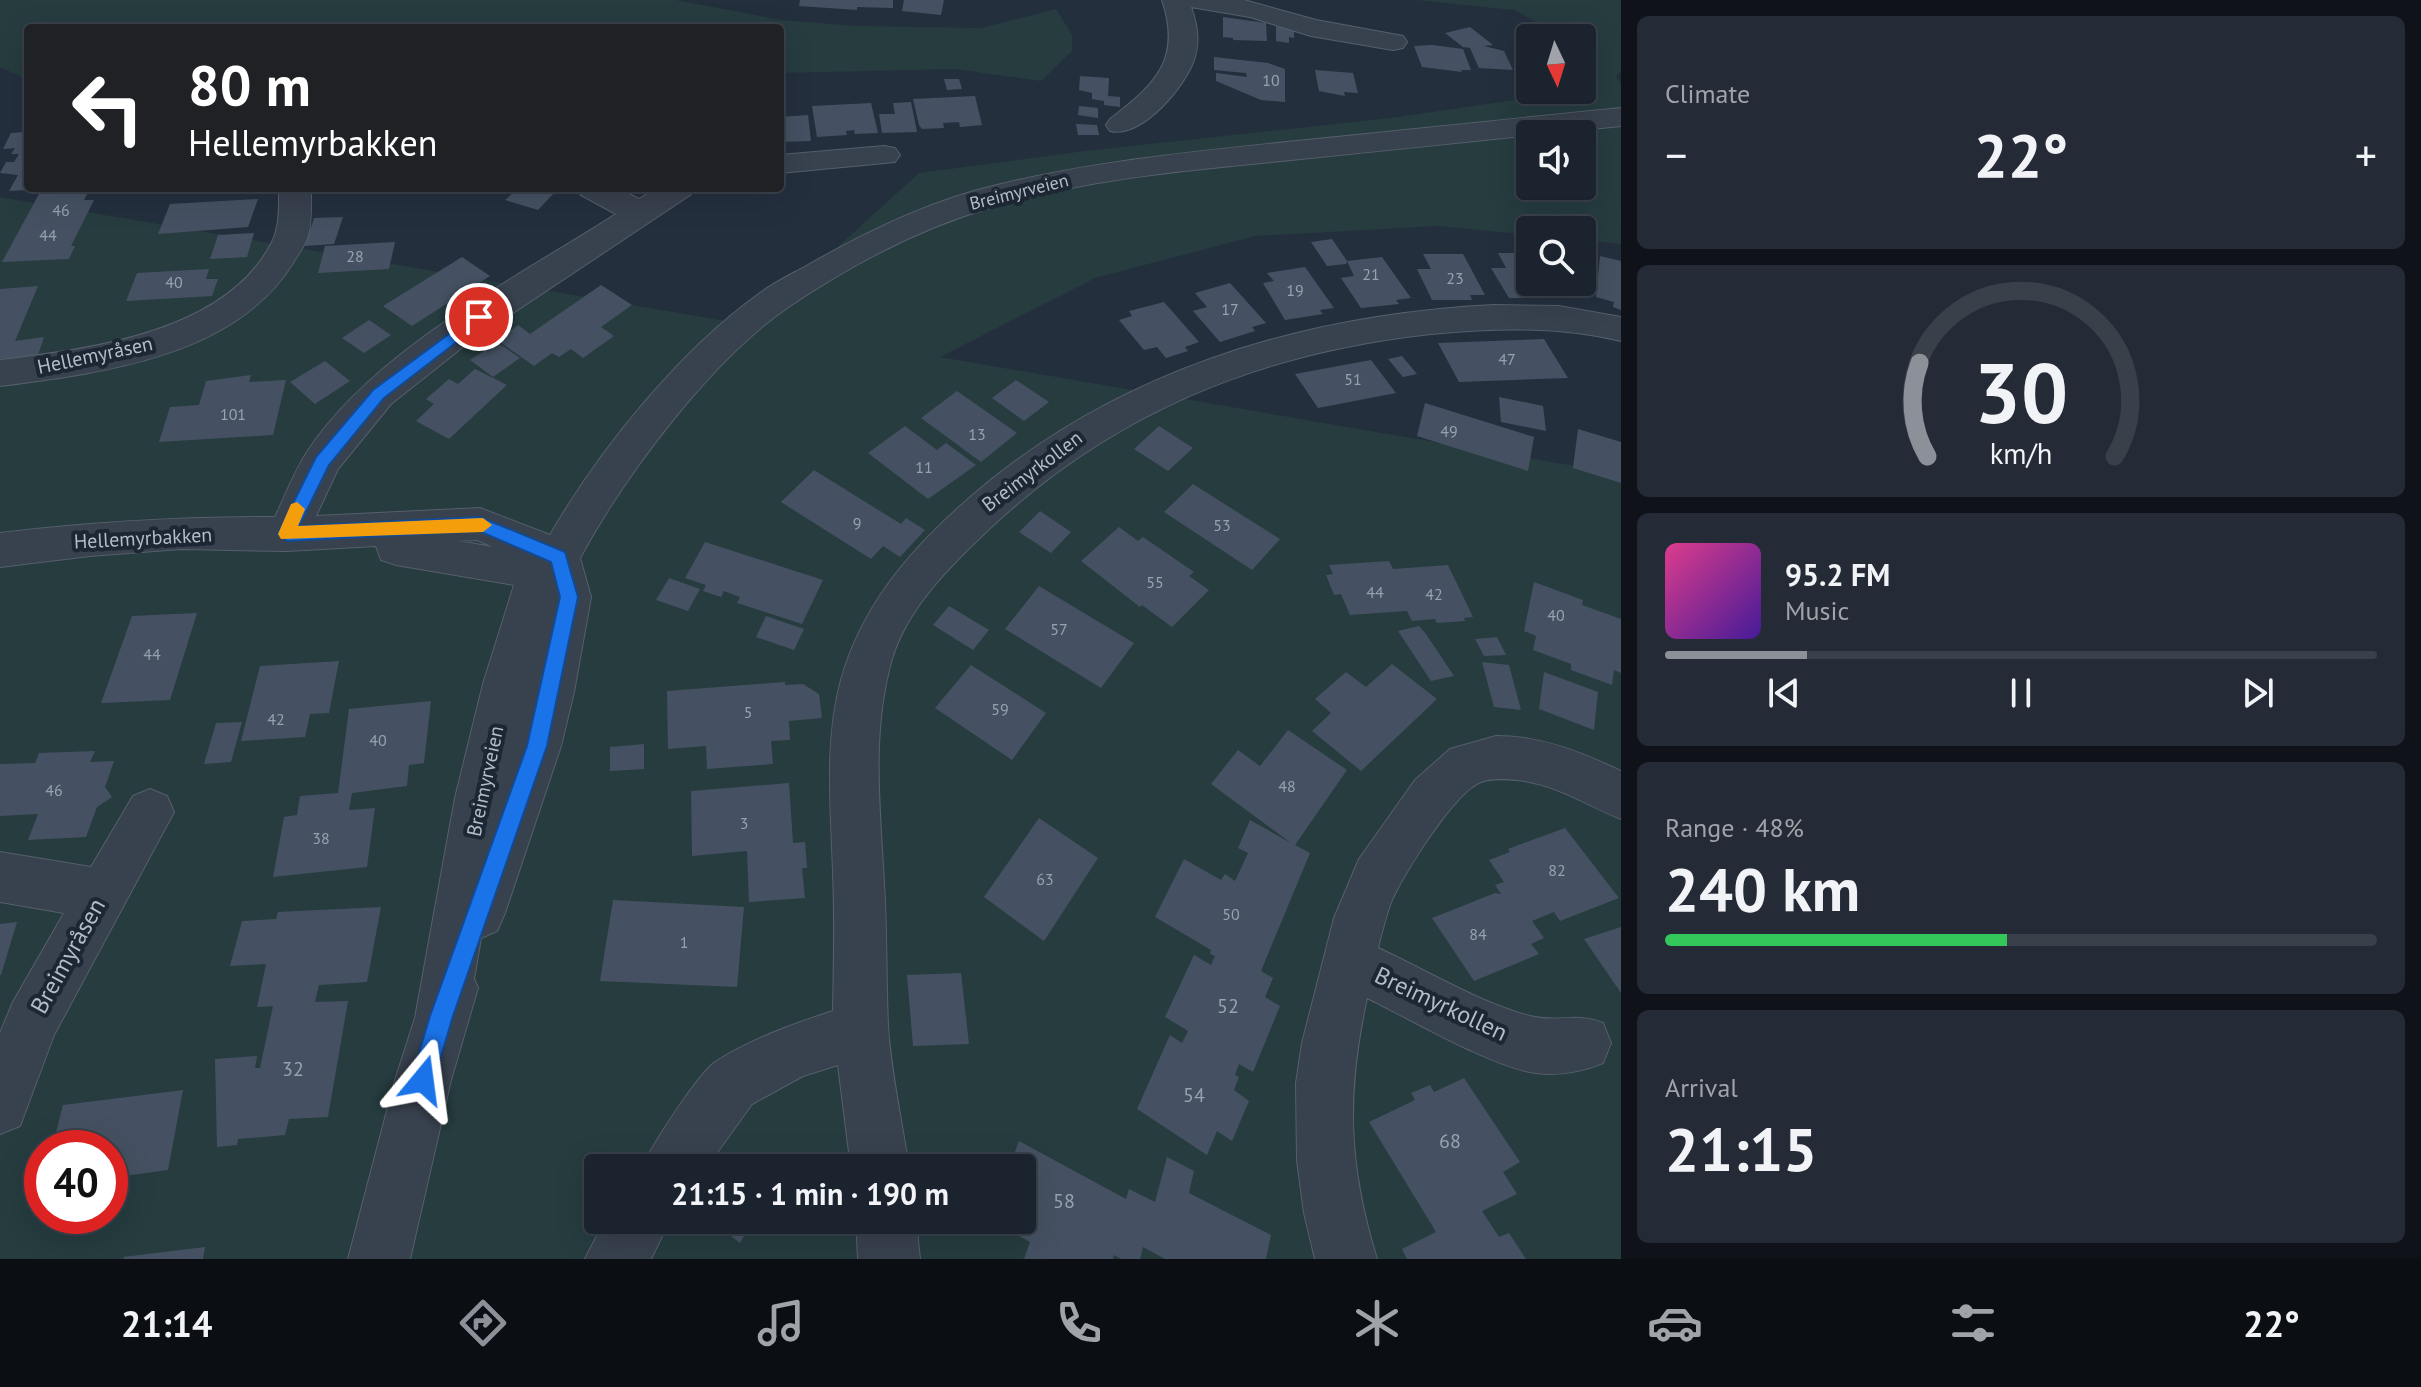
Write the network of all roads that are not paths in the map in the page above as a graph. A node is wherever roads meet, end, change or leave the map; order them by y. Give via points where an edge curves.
1 (1175, 0) edge
2 (1196, 0) edge
3 (1393, 42) dead end
4 (1621, 117) edge
5 (1121, 125) dead end
6 (884, 155) dead end
7 (784, 164) edge
8 (295, 192) edge
9 (600, 192) edge
10 (673, 192) edge
11 (640, 213) junction
12 (1621, 329) edge
13 (0, 373) edge
14 (287, 534) junction
15 (0, 550) edge
16 (559, 557) junction
17 (1621, 796) edge
18 (150, 812) dead end
19 (0, 877) edge
20 (101, 894) junction
21 (1348, 961) junction
22 (861, 1030) junction
23 (1583, 1043) dead end
24 (0, 1106) edge
25 (681, 1154) edge
26 (878, 1154) edge
27 (631, 1234) edge
28 (887, 1234) edge
29 (379, 1259) edge
30 (616, 1259) edge
31 (889, 1259) edge
32 (1346, 1259) edge

1 - 5 street via 1185,37 1183,59 1166,83
2 - 3 street
4 - 16 street, Breimyrveien via 1126,169 1042,184 926,218 819,272 734,333 630,447
6 - 7 street
8 - 13 street, Hellemyråsen via 290,241 275,267 234,305 172,337 127,351
9 - 11 street
10 - 11 street
11 - 14 street via 455,334 378,394 322,461
12 - 22 street, Breimyrkollen via 1563,319 1488,317 1308,339 1188,378 1136,401 1027,470 985,505 898,600 861,688 852,779
14 - 15 street, Hellemyrbakken via 181,533
14 - 16 street, Hellemyrbakken via 443,553 514,568
16 - 29 street, Breimyrveien via 569,597 551,692 508,834 441,1016
17 - 21 street, Breimyrkollen via 1549,764 1508,757 1474,761 1419,811 1390,855 1368,895
18 - 20 street, Breimyråsen
19 - 20 street
20 - 24 street, Breimyråsen via 32,1021
21 - 23 street, Breimyrkollen via 1502,1035 1534,1045
21 - 32 street, Breimyrkollen via 1326,1062 1323,1116
22 - 25 street via 792,1052 732,1084
22 - 26 street, Breimyrkollen
27 - 30 street
28 - 31 street

